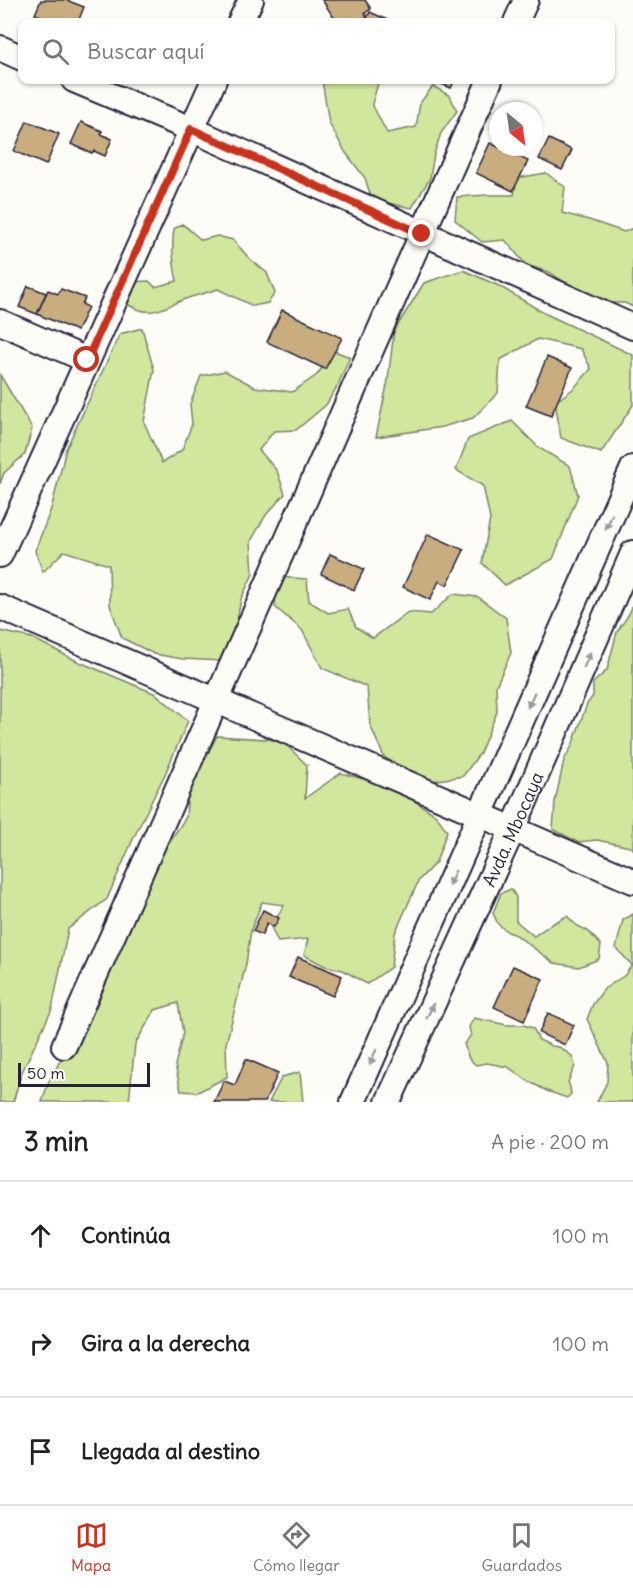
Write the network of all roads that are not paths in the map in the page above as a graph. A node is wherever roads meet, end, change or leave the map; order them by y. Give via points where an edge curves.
1 (251, 0) edge
2 (525, 0) edge
3 (242, 18) edge
4 (518, 18) edge
5 (0, 48) edge
6 (18, 56) edge
7 (84, 84) edge
8 (212, 84) edge
9 (488, 84) edge
10 (191, 129) junction
11 (422, 234) junction
12 (0, 322) edge
13 (633, 327) edge
14 (87, 360) junction
15 (633, 468) edge
16 (633, 553) edge
17 (0, 555) edge
18 (0, 607) edge
19 (217, 700) junction
20 (481, 815) junction
21 (513, 829) junction
22 (633, 881) edge
23 (64, 1047) dead end
24 (353, 1102) edge
25 (388, 1102) edge

1 - 3 street
2 - 4 street
5 - 6 street
7 - 10 street
8 - 10 street
9 - 11 street
10 - 11 street
10 - 14 street
11 - 13 street
11 - 19 street
12 - 14 street
14 - 17 street
15 -> 20 street
21 -> 16 street, Avda. Mbocaya
18 - 19 street
19 - 20 street
19 - 23 street
20 - 21 street
20 -> 24 street
21 - 22 street
25 -> 21 street, Avda. Mbocaya

